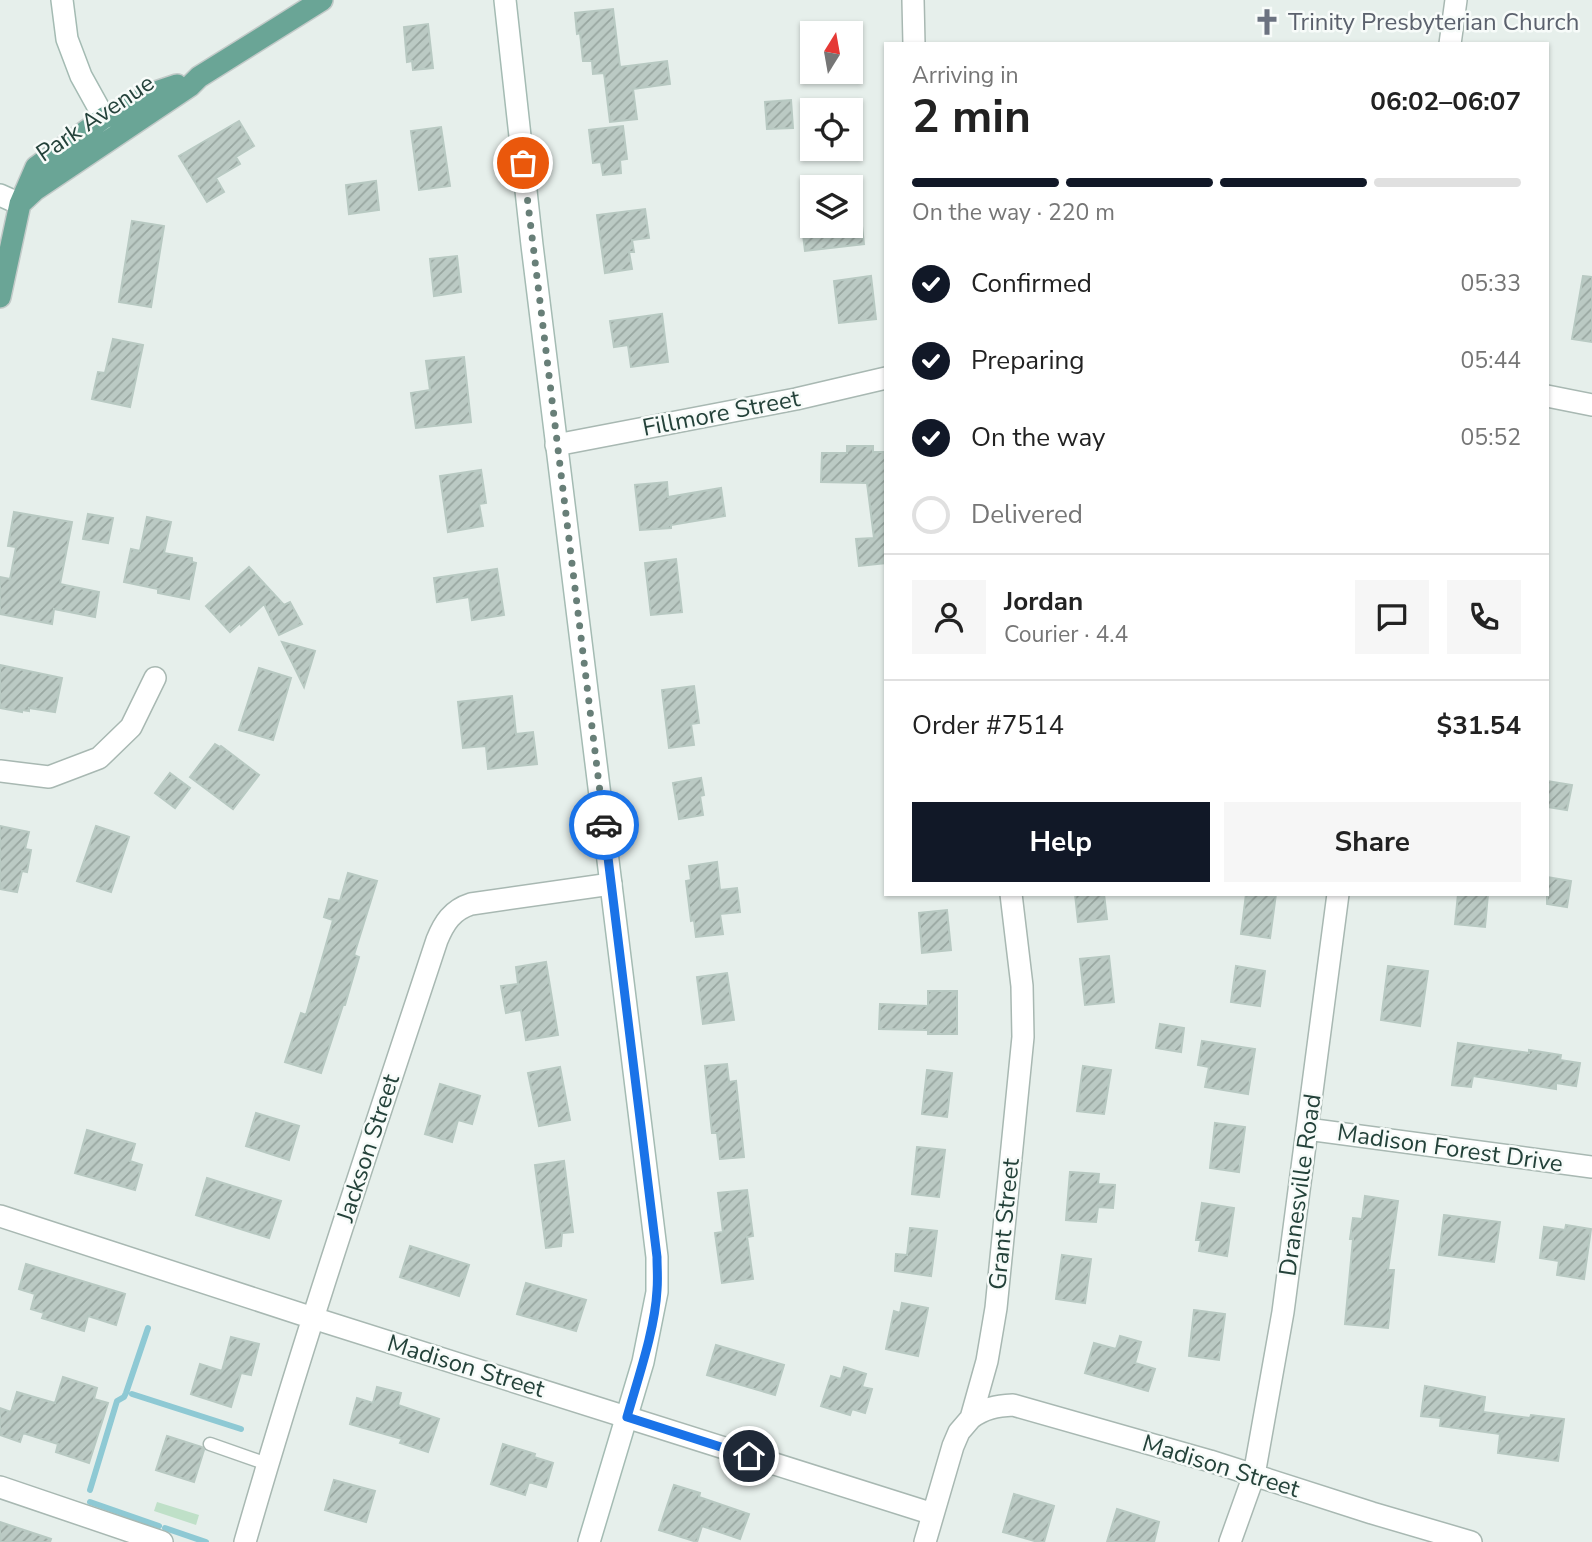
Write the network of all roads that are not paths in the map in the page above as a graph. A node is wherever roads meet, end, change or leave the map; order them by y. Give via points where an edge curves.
1 (62, 0) edge
2 (322, 0) edge
3 (505, 0) edge
4 (913, 0) edge
5 (1456, 0) edge
6 (914, 42) edge
7 (1450, 42) edge
8 (199, 77) junction
9 (104, 118) junction
10 (115, 136) junction
11 (0, 195) edge
12 (10, 204) edge
13 (0, 297) edge
14 (884, 378) edge
15 (1549, 396) edge
16 (1592, 405) edge
17 (556, 445) junction
18 (155, 678) dead end
19 (0, 771) edge
20 (611, 884) junction
21 (1012, 896) edge
22 (1338, 896) edge
23 (1307, 1129) junction
24 (1592, 1167) edge
25 (2, 1222) edge
26 (313, 1318) junction
27 (627, 1417) junction
28 (971, 1418) junction
29 (210, 1444) dead end
30 (267, 1464) junction
31 (1254, 1475) junction
32 (0, 1487) edge
33 (933, 1514) junction
34 (162, 1542) edge
35 (245, 1542) edge
36 (589, 1542) edge
37 (925, 1542) edge
38 (1230, 1542) edge
39 (1471, 1542) edge

1 - 9 street via 67,40
2 - 8 main road, Park Avenue
3 - 17 street
4 - 6 street
5 - 7 street
8 - 9 main road, Park Avenue
8 - 10 main road, Park Avenue
9 - 10 street
9 - 12 main road, Park Avenue via 36,167
10 - 12 main road, Park Avenue
11 - 12 street
12 - 13 main road
14 - 17 street, Fillmore Street
15 - 16 street
17 - 20 street
18 - 19 street via 131,727 99,758 49,777
20 - 26 street, Jackson Street via 471,904 444,924
20 - 27 street via 657,1257 653,1314
21 - 28 street, Grant Street via 1023,1037 996,1308
22 - 23 street, Dranesville Road
23 - 24 street, Madison Forest Drive
23 - 31 street, Dranesville Road via 1283,1312
25 - 26 street, Madison Street
26 - 27 street, Madison Street
26 - 30 street, Jackson Street
27 - 33 street, Madison Street
27 - 36 street
28 - 31 street, Madison Street via 994,1406 1013,1405
28 - 33 street, Grant Street via 953,1446
29 - 30 lane
30 - 35 street, Jackson Street
31 - 38 street, Dranesville Road
31 - 39 street, Madison Street
32 - 34 street
33 - 37 street, Grant Street

